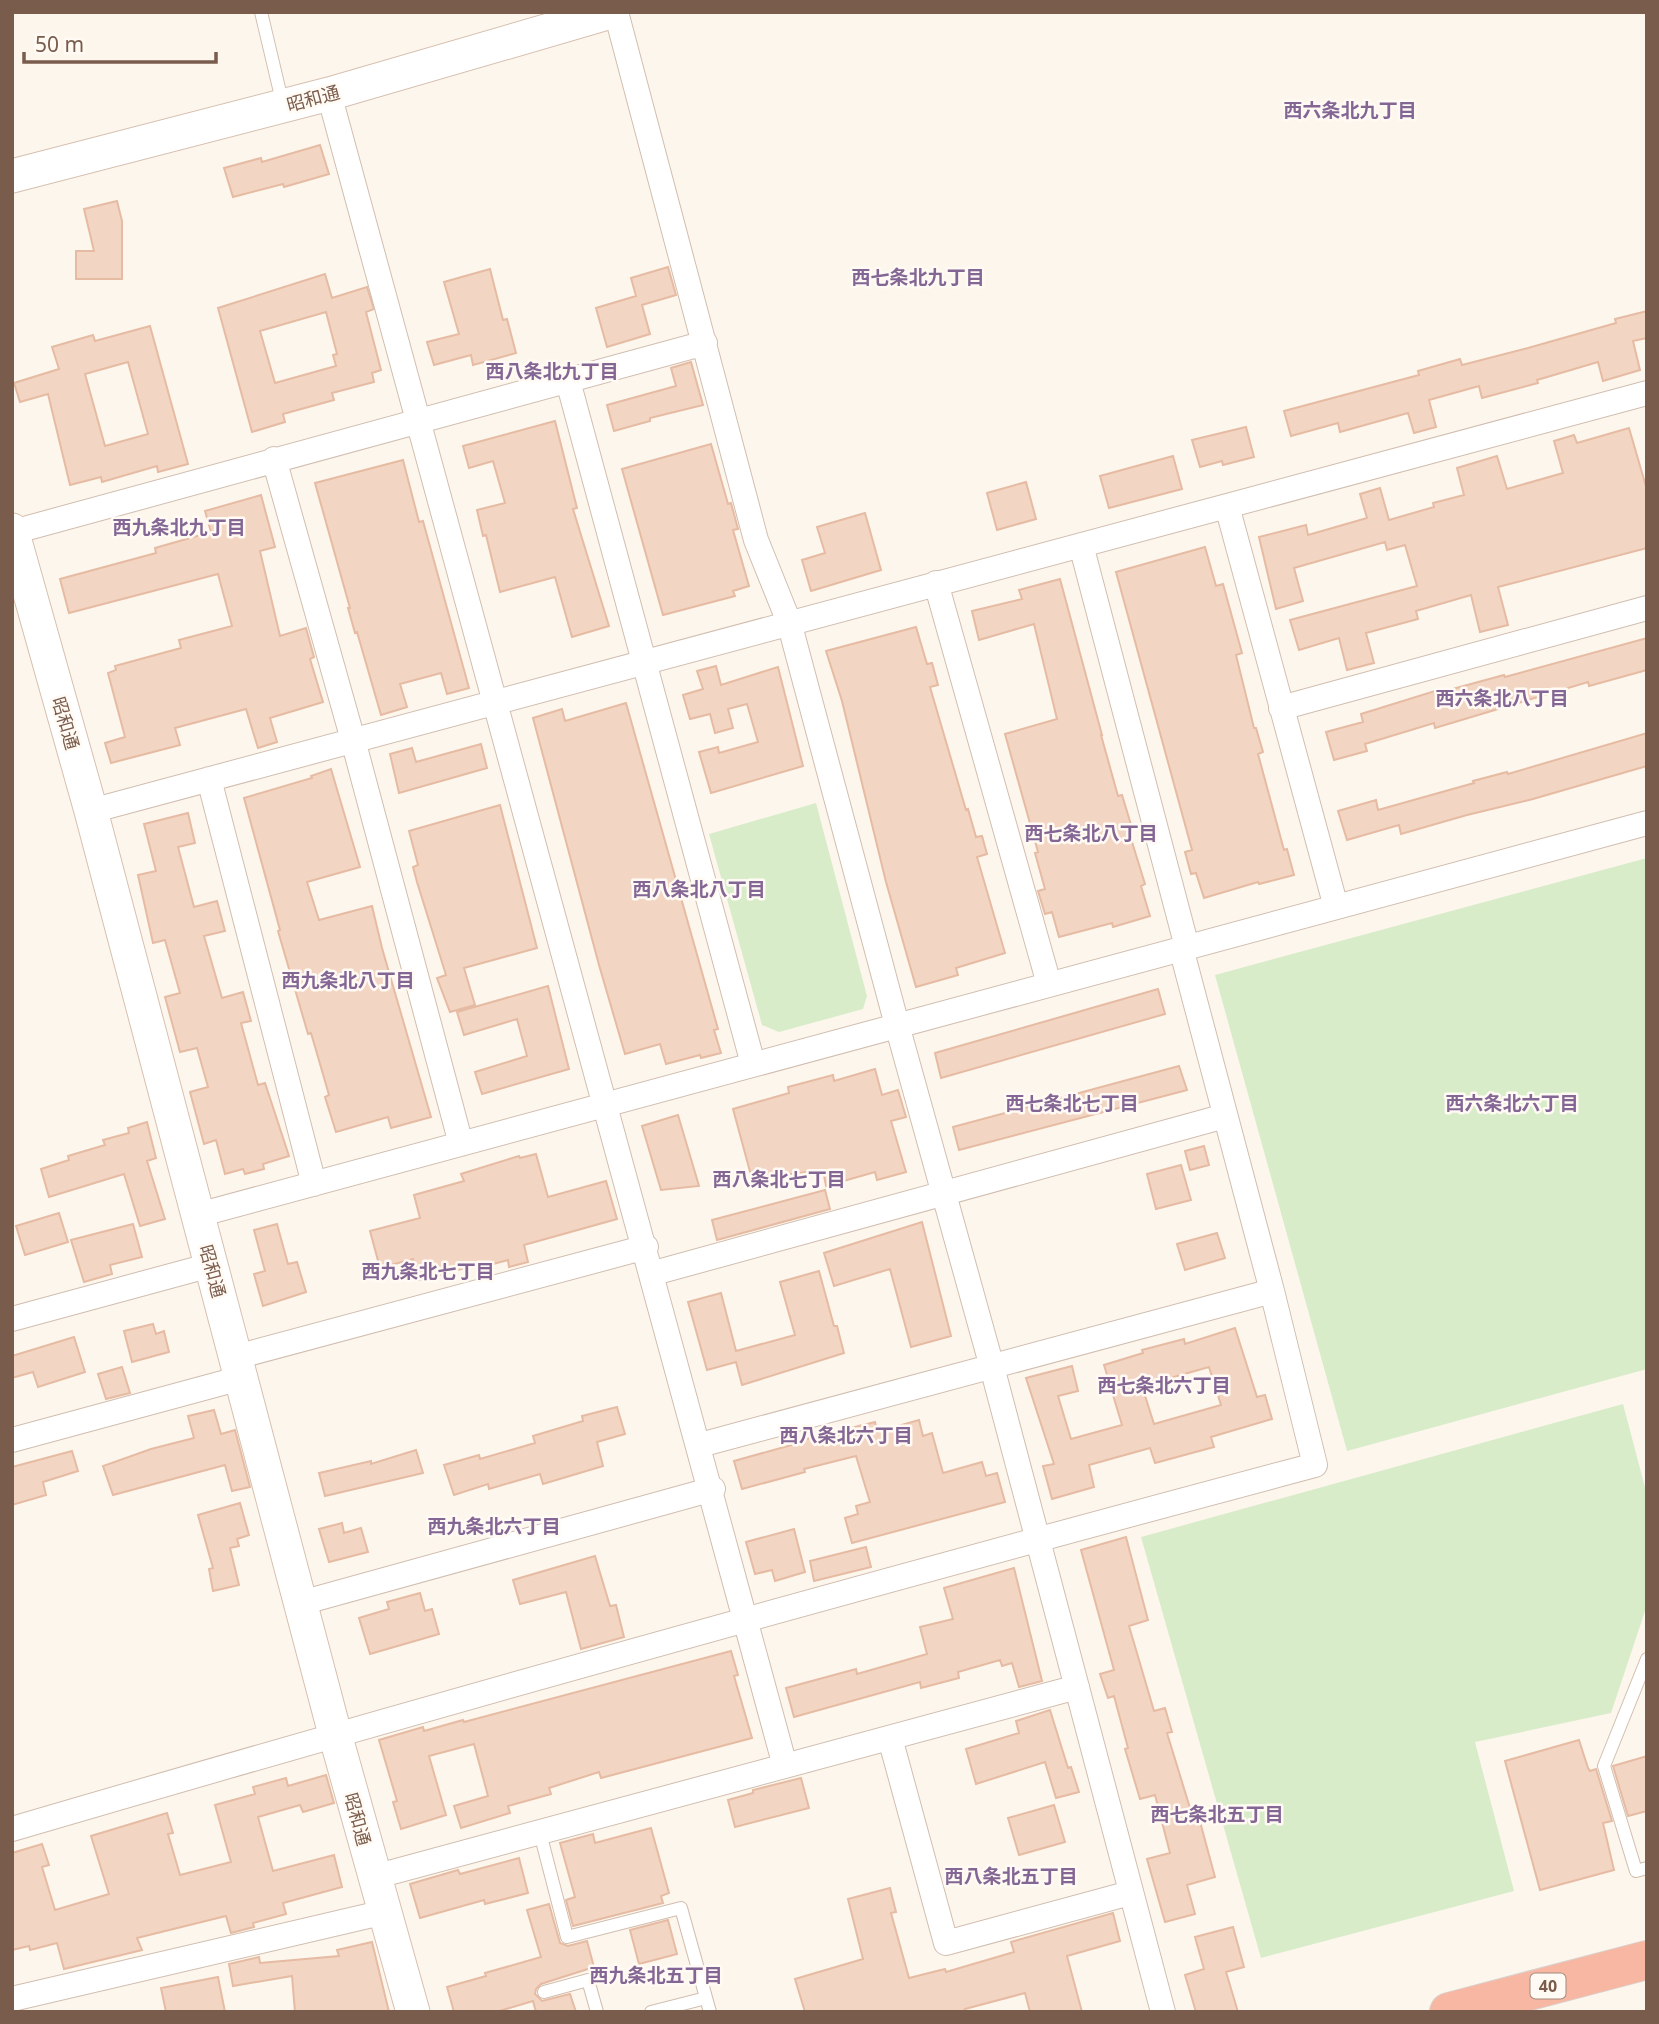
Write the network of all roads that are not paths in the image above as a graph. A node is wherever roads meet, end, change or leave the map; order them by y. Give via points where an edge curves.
1 (261, 12) edge
2 (613, 12) edge
3 (329, 93) junction
4 (284, 106) junction
5 (12, 176) edge
6 (705, 343) junction
7 (568, 382) junction
8 (1647, 393) edge
9 (420, 421) junction
10 (274, 459) junction
11 (1227, 506) junction
12 (13, 531) edge
13 (1081, 545) junction
14 (936, 583) junction
15 (1647, 608) edge
16 (789, 622) junction
17 (644, 663) junction
18 (499, 703) junction
19 (1281, 708) junction
20 (353, 740) junction
21 (209, 779) junction
22 (91, 811) junction
23 (1647, 823) edge
24 (1336, 907) junction
25 (1184, 948) junction
26 (1049, 984) junction
27 (897, 1025) junction
28 (753, 1064) junction
29 (607, 1104) junction
30 (1225, 1116) junction
31 (461, 1144) junction
32 (313, 1184) junction
33 (944, 1193) junction
34 (198, 1215) junction
35 (646, 1247) junction
36 (211, 1265) junction
37 (654, 1273) junction
38 (1272, 1291) junction
39 (12, 1319) edge
40 (992, 1367) junction
41 (239, 1368) junction
42 (12, 1440) edge
43 (700, 1445) junction
44 (713, 1489) junction
45 (1037, 1539) junction
46 (301, 1603) junction
47 (747, 1621) junction
48 (1647, 1659) edge
49 (1077, 1687) junction
50 (335, 1734) junction
51 (890, 1738) junction
52 (785, 1766) junction
53 (12, 1829) edge
54 (540, 1832) junction
55 (1647, 1868) edge
56 (374, 1877) junction
57 (1130, 1893) junction
58 (385, 1912) junction
59 (1647, 1959) edge
60 (544, 1992) dead end
61 (12, 1998) edge
62 (706, 1998) junction
63 (413, 2012) edge
64 (597, 2012) edge
65 (652, 2012) edge
66 (710, 2012) edge
67 (1163, 2012) edge
68 (1449, 2012) edge

1 - 4 lane
2 - 3 street, 昭和通
2 - 6 street
3 - 4 street, 昭和通
3 - 9 street
4 - 5 street, 昭和通
6 - 7 street
6 - 16 street via 756,540
7 - 9 street
7 - 17 street
8 - 11 street
9 - 10 street
9 - 18 street
10 - 12 street
10 - 20 street
11 - 13 street
11 - 19 street
12 - 22 street, 昭和通
13 - 14 street
13 - 25 street
14 - 16 street
14 - 26 street
15 - 19 street
16 - 17 street
16 - 27 street
17 - 18 street
17 - 28 street
18 - 20 street
18 - 29 street
19 - 24 street
20 - 21 street
20 - 31 street
21 - 22 street
21 - 32 street
22 - 34 street, 昭和通
23 - 24 street
24 - 25 street
25 - 26 street
25 - 30 street
26 - 27 street
27 - 28 street
27 - 33 street
28 - 29 street
29 - 31 street
29 - 35 street
30 - 33 street
30 - 38 street
31 - 32 street
32 - 34 street
33 - 37 street
33 - 40 street
34 - 36 street, 昭和通
35 - 37 street
35 - 41 street
36 - 39 street
36 - 41 street, 昭和通
37 - 43 street
38 - 40 street
38 - 45 street via 1315,1465
40 - 43 street
40 - 45 street
41 - 42 street
41 - 46 street, 昭和通
43 - 44 street
44 - 46 street
44 - 47 street
45 - 47 street
45 - 49 street
46 - 50 street, 昭和通
47 - 50 street
47 - 52 street
48 - 55 lane via 1604,1766 1636,1871
49 - 51 street
49 - 57 street
50 - 53 street
50 - 56 street, 昭和通
51 - 52 street
51 - 57 street via 946,1943
52 - 54 street
54 - 56 street
54 - 62 lane via 567,1937 681,1908
56 - 58 street, 昭和通
57 - 67 street
58 - 61 street
58 - 63 street, 昭和通
59 - 68 highway, 40
60 - 64 lane via 588,1980
62 - 65 lane
62 - 66 lane

